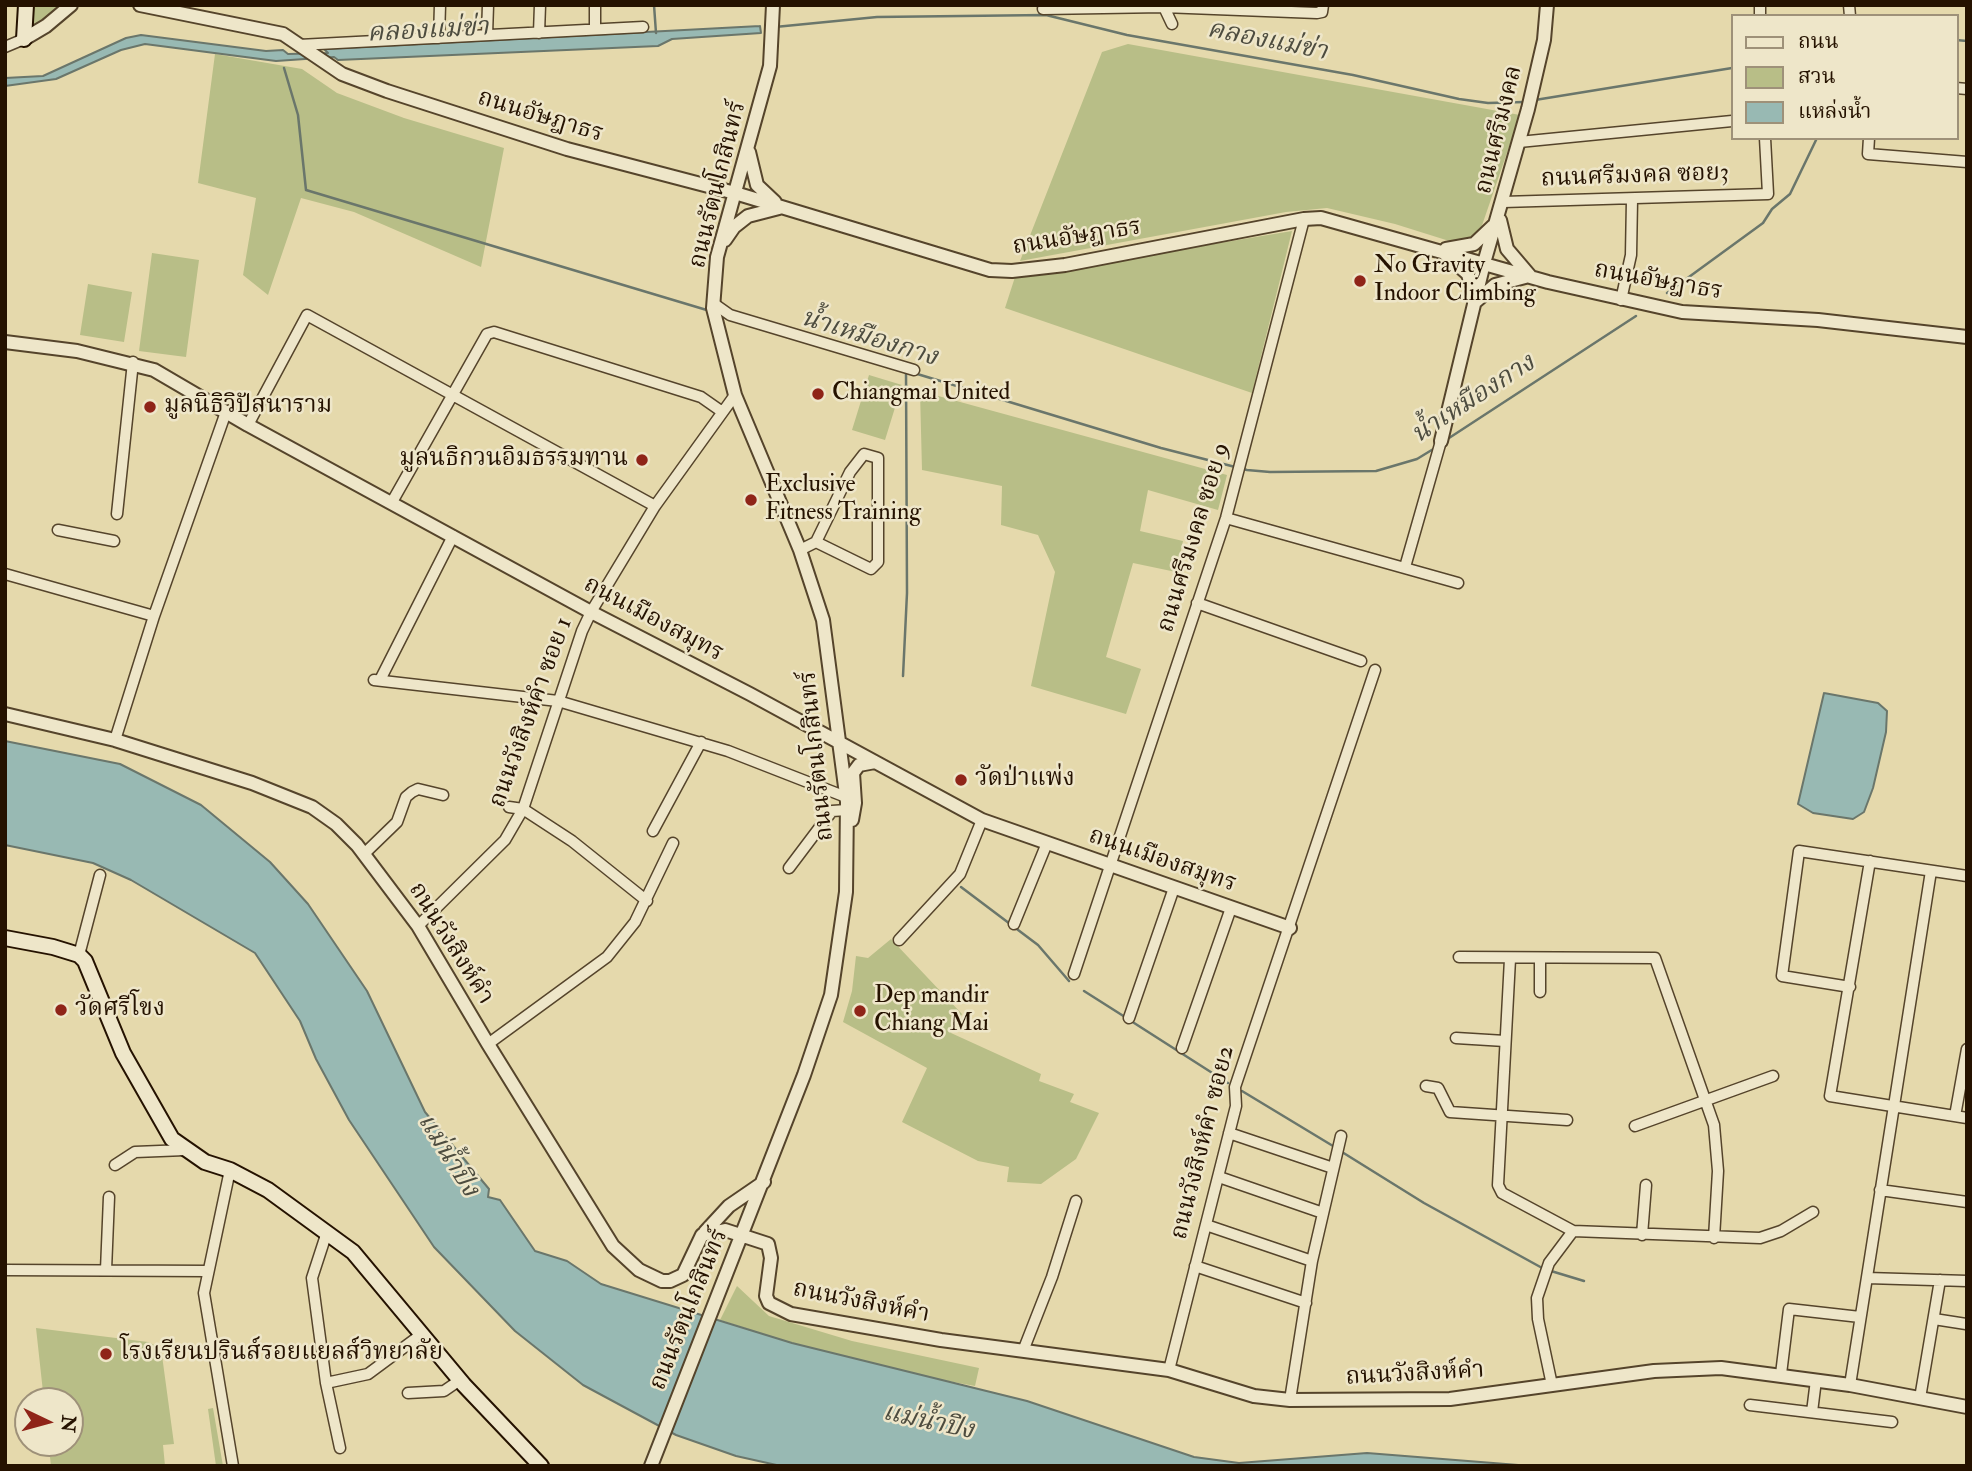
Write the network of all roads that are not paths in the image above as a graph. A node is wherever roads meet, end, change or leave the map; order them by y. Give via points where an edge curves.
1 (26, 5) edge
2 (83, 5) edge
3 (139, 5) edge
4 (440, 5) edge
5 (488, 5) edge
6 (540, 5) edge
7 (595, 5) edge
8 (1323, 5) edge
9 (1547, 5) edge
10 (1115, 6) edge
11 (1163, 6) edge
12 (67, 9) edge
13 (1043, 9) dead end
14 (774, 12) edge
15 (1172, 24) dead end
16 (643, 27) dead end
17 (595, 28) junction
18 (539, 33) junction
19 (487, 35) junction
20 (439, 38) junction
21 (24, 39) junction
22 (5, 47) edge
23 (304, 48) junction
24 (1730, 121) edge
25 (1765, 140) edge
26 (1870, 140) edge
27 (1519, 142) junction
28 (749, 145) junction
29 (1967, 162) edge
30 (735, 193) junction
31 (1632, 200) junction
32 (1503, 202) junction
33 (782, 207) junction
34 (1499, 217) junction
35 (1304, 219) junction
36 (1439, 250) junction
37 (719, 253) junction
38 (1484, 263) junction
39 (1530, 276) junction
40 (1621, 300) junction
41 (1474, 303) junction
42 (713, 305) junction
43 (1967, 337) edge
44 (5, 342) edge
45 (133, 362) junction
46 (914, 370) dead end
47 (453, 395) junction
48 (735, 395) junction
49 (721, 411) junction
50 (226, 412) junction
51 (248, 425) junction
52 (1440, 441) joint
53 (392, 502) junction
54 (655, 506) junction
55 (117, 514) dead end
56 (1226, 518) junction
57 (58, 530) dead end
58 (453, 536) junction
59 (114, 541) dead end
60 (816, 542) junction
61 (800, 551) junction
62 (1405, 567) junction
63 (5, 574) edge
64 (1458, 583) dead end
65 (1197, 603) junction
66 (591, 612) junction
67 (154, 616) junction
68 (1361, 661) dead end
69 (1375, 670) dead end
70 (558, 701) junction
71 (5, 714) edge
72 (115, 740) junction
73 (701, 742) junction
74 (840, 744) junction
75 (875, 762) junction
76 (443, 795) dead end
77 (846, 803) junction
78 (509, 807) dead end
79 (523, 810) junction
80 (982, 820) junction
81 (653, 831) dead end
82 (848, 842) junction
83 (673, 843) dead end
84 (1046, 843) junction
85 (364, 855) junction
86 (1870, 861) junction
87 (1110, 865) junction
88 (789, 868) dead end
89 (1931, 871) junction
90 (100, 875) dead end
91 (1967, 876) edge
92 (1174, 888) junction
93 (647, 901) junction
94 (1231, 908) junction
95 (1014, 924) dead end
96 (418, 926) junction
97 (1290, 929) junction
98 (5, 938) edge
99 (899, 940) dead end
100 (79, 955) junction
101 (1459, 957) dead end
102 (1539, 958) junction
103 (1510, 959) junction
104 (1074, 974) dead end
105 (1850, 987) junction
106 (1539, 992) dead end
107 (1129, 1018) dead end
108 (1456, 1038) dead end
109 (1505, 1041) junction
110 (488, 1044) junction
111 (1182, 1048) dead end
112 (1967, 1049) edge
113 (1773, 1076) dead end
114 (1426, 1086) dead end
115 (1705, 1102) junction
116 (1893, 1106) junction
117 (1501, 1114) junction
118 (1955, 1116) junction
119 (1967, 1118) edge
120 (1567, 1120) dead end
121 (1635, 1126) dead end
122 (1230, 1133) junction
123 (1341, 1136) dead end
124 (185, 1150) junction
125 (115, 1165) dead end
126 (1333, 1168) junction
127 (230, 1170) junction
128 (1219, 1177) junction
129 (764, 1182) junction
130 (1646, 1185) dead end
131 (1881, 1190) junction
132 (109, 1196) dead end
133 (1076, 1201) dead end
134 (1967, 1202) edge
135 (1813, 1212) dead end
136 (1323, 1213) junction
137 (1206, 1225) junction
138 (1573, 1231) junction
139 (327, 1232) junction
140 (742, 1234) junction
141 (702, 1235) junction
142 (1642, 1235) junction
143 (1714, 1238) junction
144 (1312, 1261) junction
145 (1195, 1266) junction
146 (5, 1270) edge
147 (106, 1270) junction
148 (208, 1271) junction
149 (1867, 1278) junction
150 (1940, 1280) junction
151 (1967, 1281) edge
152 (1306, 1303) junction
153 (1860, 1317) junction
154 (1934, 1319) junction
155 (1966, 1324) edge
156 (422, 1334) junction
157 (1023, 1351) junction
158 (1169, 1370) junction
159 (1781, 1374) junction
160 (460, 1380) junction
161 (1816, 1380) junction
162 (326, 1383) junction
163 (1552, 1385) junction
164 (1850, 1385) junction
165 (408, 1393) dead end
166 (1920, 1398) junction
167 (1290, 1400) junction
168 (1751, 1405) dead end
169 (1967, 1407) edge
170 (1812, 1412) junction
171 (1892, 1422) dead end
172 (340, 1448) dead end
173 (233, 1466) edge
174 (541, 1466) edge
175 (651, 1466) edge

1 - 21 main road
2 - 12 street
3 - 23 street, ถนนอัษฎาธร via 265,29
4 - 20 street
5 - 19 street
6 - 18 street
7 - 17 street
8 - 11 street via 1317,13
9 - 27 street, ถนนศรีมงคล via 1544,40
10 - 11 street
10 - 13 street
11 - 15 street
12 - 21 street
14 - 28 street, ถนนรัตนโกสินทร์ via 768,76
16 - 17 street
17 - 18 street
18 - 19 street
19 - 20 street
20 - 23 street
21 - 22 street
23 - 30 street, ถนนอัษฎาธร via 342,74 567,149
24 - 27 street
25 - 31 street, ถนนศรีมงคล ซอย3 via 1768,194
26 - 29 street via 1868,154
27 - 32 street, ถนนศรีมงคล
28 - 30 street, ถนนรัตนโกสินทร์
28 - 33 street via 757,185
30 - 33 street, ถนนอัษฎาธร
30 - 37 street, ถนนรัตนโกสินทร์
31 - 32 street, ถนนศรีมงคล ซอย3
31 - 40 street via 1631,255
32 - 34 street, ถนนศรีมงคล
33 - 35 street, ถนนอัษฎาธร via 1002,271 1065,265
33 - 37 street via 740,221
34 - 36 street via 1474,244
34 - 38 street, ถนนศรีมงคล
34 - 39 street via 1507,249
35 - 36 street, ถนนอัษฎาธร via 1340,221
35 - 56 street, ถนนศรีมงคล ซอย 9
36 - 38 street, ถนนอัษฎาธร
36 - 41 street via 1468,274
37 - 42 street, ถนนรัตนโกสินทร์
38 - 39 street, ถนนอัษฎาธร
38 - 41 street, ถนนศรีมงคล
39 - 40 street, ถนนอัษฎาธร
39 - 41 street via 1495,285
40 - 43 street, ถนนอัษฎาธร via 1693,313 1818,320
41 - 52 street, ถนนศรีมงคล
42 - 46 street
42 - 48 street, ถนนรัตนโกสินทร์
44 - 45 street, ถนนเมืองสมุทร
45 - 50 street, ถนนเมืองสมุทร via 178,382
45 - 55 street
47 - 49 street via 487,334 494,332 701,397
47 - 51 street via 307,316
47 - 53 street
47 - 54 street
48 - 49 street, ถนนวังสิงห์คำ ซอย 1
48 - 61 street, ถนนรัตนโกสินทร์
49 - 54 street, ถนนวังสิงห์คำ ซอย 1
50 - 51 street, ถนนเมืองสมุทร
50 - 67 street
51 - 53 street, ถนนเมืองสมุทร
52 - 62 street
53 - 58 street, ถนนเมืองสมุทร
54 - 66 street, ถนนวังสิงห์คำ ซอย 1
56 - 62 street
56 - 65 street, ถนนศรีมงคล ซอย 9
57 - 59 street
58 - 66 street, ถนนเมืองสมุทร
58 - 70 street via 377,680
60 - 60 street via 850,472 864,454 878,458 878,562 871,569
60 - 61 street
61 - 74 street, ถนนรัตนโกสินทร์ via 823,620
62 - 64 street
63 - 67 street
65 - 68 street
65 - 87 street, ถนนศรีมงคล ซอย 9
66 - 70 street, ถนนวังสิงห์คำ ซอย 1
66 - 74 street, ถนนเมืองสมุทร
67 - 72 street
69 - 97 street, ถนนวังสิงห์คำ ซอย2
70 - 73 street
70 - 79 street, ถนนวังสิงห์คำ ซอย 1
71 - 72 street, ถนนวังสิงห์คำ
72 - 85 street, ถนนวังสิงห์คำ via 312,807 337,824
73 - 77 street
73 - 81 street
74 - 75 street, ถนนเมืองสมุทร
74 - 77 street, ถนนรัตนโกสินทร์
75 - 80 street, ถนนเมืองสมุทร
75 - 82 street via 859,765 853,773 855,803
76 - 85 street via 418,789 412,792 397,822
77 - 82 street, ถนนรัตนโกสินทร์
77 - 88 street via 832,811
78 - 79 street
79 - 93 street via 572,841
79 - 96 street, ถนนวังสิงห์คำ ซอย 1 via 505,840
80 - 84 street, ถนนเมืองสมุทร
80 - 99 street via 960,874
82 - 129 street, ถนนรัตนโกสินทร์ via 839,958 831,995
83 - 93 street
84 - 87 street, ถนนเมืองสมุทร
84 - 95 street
85 - 96 street, ถนนวังสิงห์คำ
86 - 89 street
86 - 105 street
86 - 105 street via 1799,851 1782,976
87 - 92 street, ถนนเมืองสมุทร
87 - 104 street, ถนนศรีมงคล ซอย 9
89 - 91 street
89 - 116 street
90 - 100 street
92 - 94 street, ถนนเมืองสมุทร
92 - 107 street
93 - 110 street via 593,970
94 - 97 street, ถนนเมืองสมุทร
94 - 111 street
96 - 110 street, ถนนวังสิงห์คำ
97 - 122 street, ถนนวังสิงห์คำ ซอย2 via 1235,1087
98 - 100 main road
100 - 124 main road via 134,1077 163,1126
101 - 103 street
102 - 103 street
102 - 106 street
102 - 115 street via 1655,958
103 - 109 street
105 - 116 street via 1830,1096
108 - 109 street
109 - 117 street
110 - 141 street, ถนนวังสิงห์คำ via 613,1246 631,1264 662,1281 677,1279
112 - 118 street
113 - 115 street
114 - 117 street via 1438,1088 1450,1112
115 - 121 street
115 - 143 street via 1717,1149
116 - 118 street
116 - 131 street
117 - 120 street
117 - 138 street via 1497,1171 1502,1194
118 - 119 street
122 - 126 street
122 - 128 street, ถนนวังสิงห์คำ ซอย2
123 - 126 street
124 - 125 street via 135,1152
124 - 127 main road
126 - 136 street
127 - 139 main road via 268,1190
127 - 148 street
128 - 136 street
128 - 137 street, ถนนวังสิงห์คำ ซอย2
129 - 140 street, ถนนรัตนโกสินทร์
129 - 141 street via 729,1206
130 - 142 street
131 - 134 street
131 - 149 street
132 - 147 street
133 - 157 street
135 - 143 street via 1760,1238
136 - 144 street
137 - 144 street
137 - 145 street, ถนนวังสิงห์คำ ซอย2
138 - 142 street
138 - 163 street via 1549,1263 1537,1298
139 - 156 main road via 353,1252
139 - 162 street via 312,1278
140 - 141 street via 718,1230
140 - 157 street, ถนนวังสิงห์คำ via 768,1244 771,1258 766,1296 779,1310
140 - 175 street, ถนนรัตนโกสินทร์
142 - 143 street
144 - 152 street
145 - 152 street
145 - 158 street, ถนนวังสิงห์คำ ซอย2
146 - 147 street
147 - 148 street
148 - 173 street via 204,1293 208,1329
149 - 150 street
149 - 153 street
150 - 151 street
150 - 154 street
152 - 167 street
153 - 159 street via 1789,1309
153 - 164 street
154 - 155 street
154 - 166 street
156 - 160 main road
156 - 162 street via 368,1374
157 - 158 street, ถนนวังสิงห์คำ
158 - 167 street, ถนนวังสิงห์คำ via 1254,1396
159 - 161 street, ถนนวังสิงห์คำ
159 - 163 street, ถนนวังสิงห์คำ via 1689,1368
160 - 165 street via 444,1391
160 - 174 main road
161 - 164 street, ถนนวังสิงห์คำ
161 - 170 street
162 - 172 street
163 - 167 street, ถนนวังสิงห์คำ via 1450,1399
164 - 166 street, ถนนวังสิงห์คำ
166 - 169 street, ถนนวังสิงห์คำ
168 - 170 street
170 - 171 street

